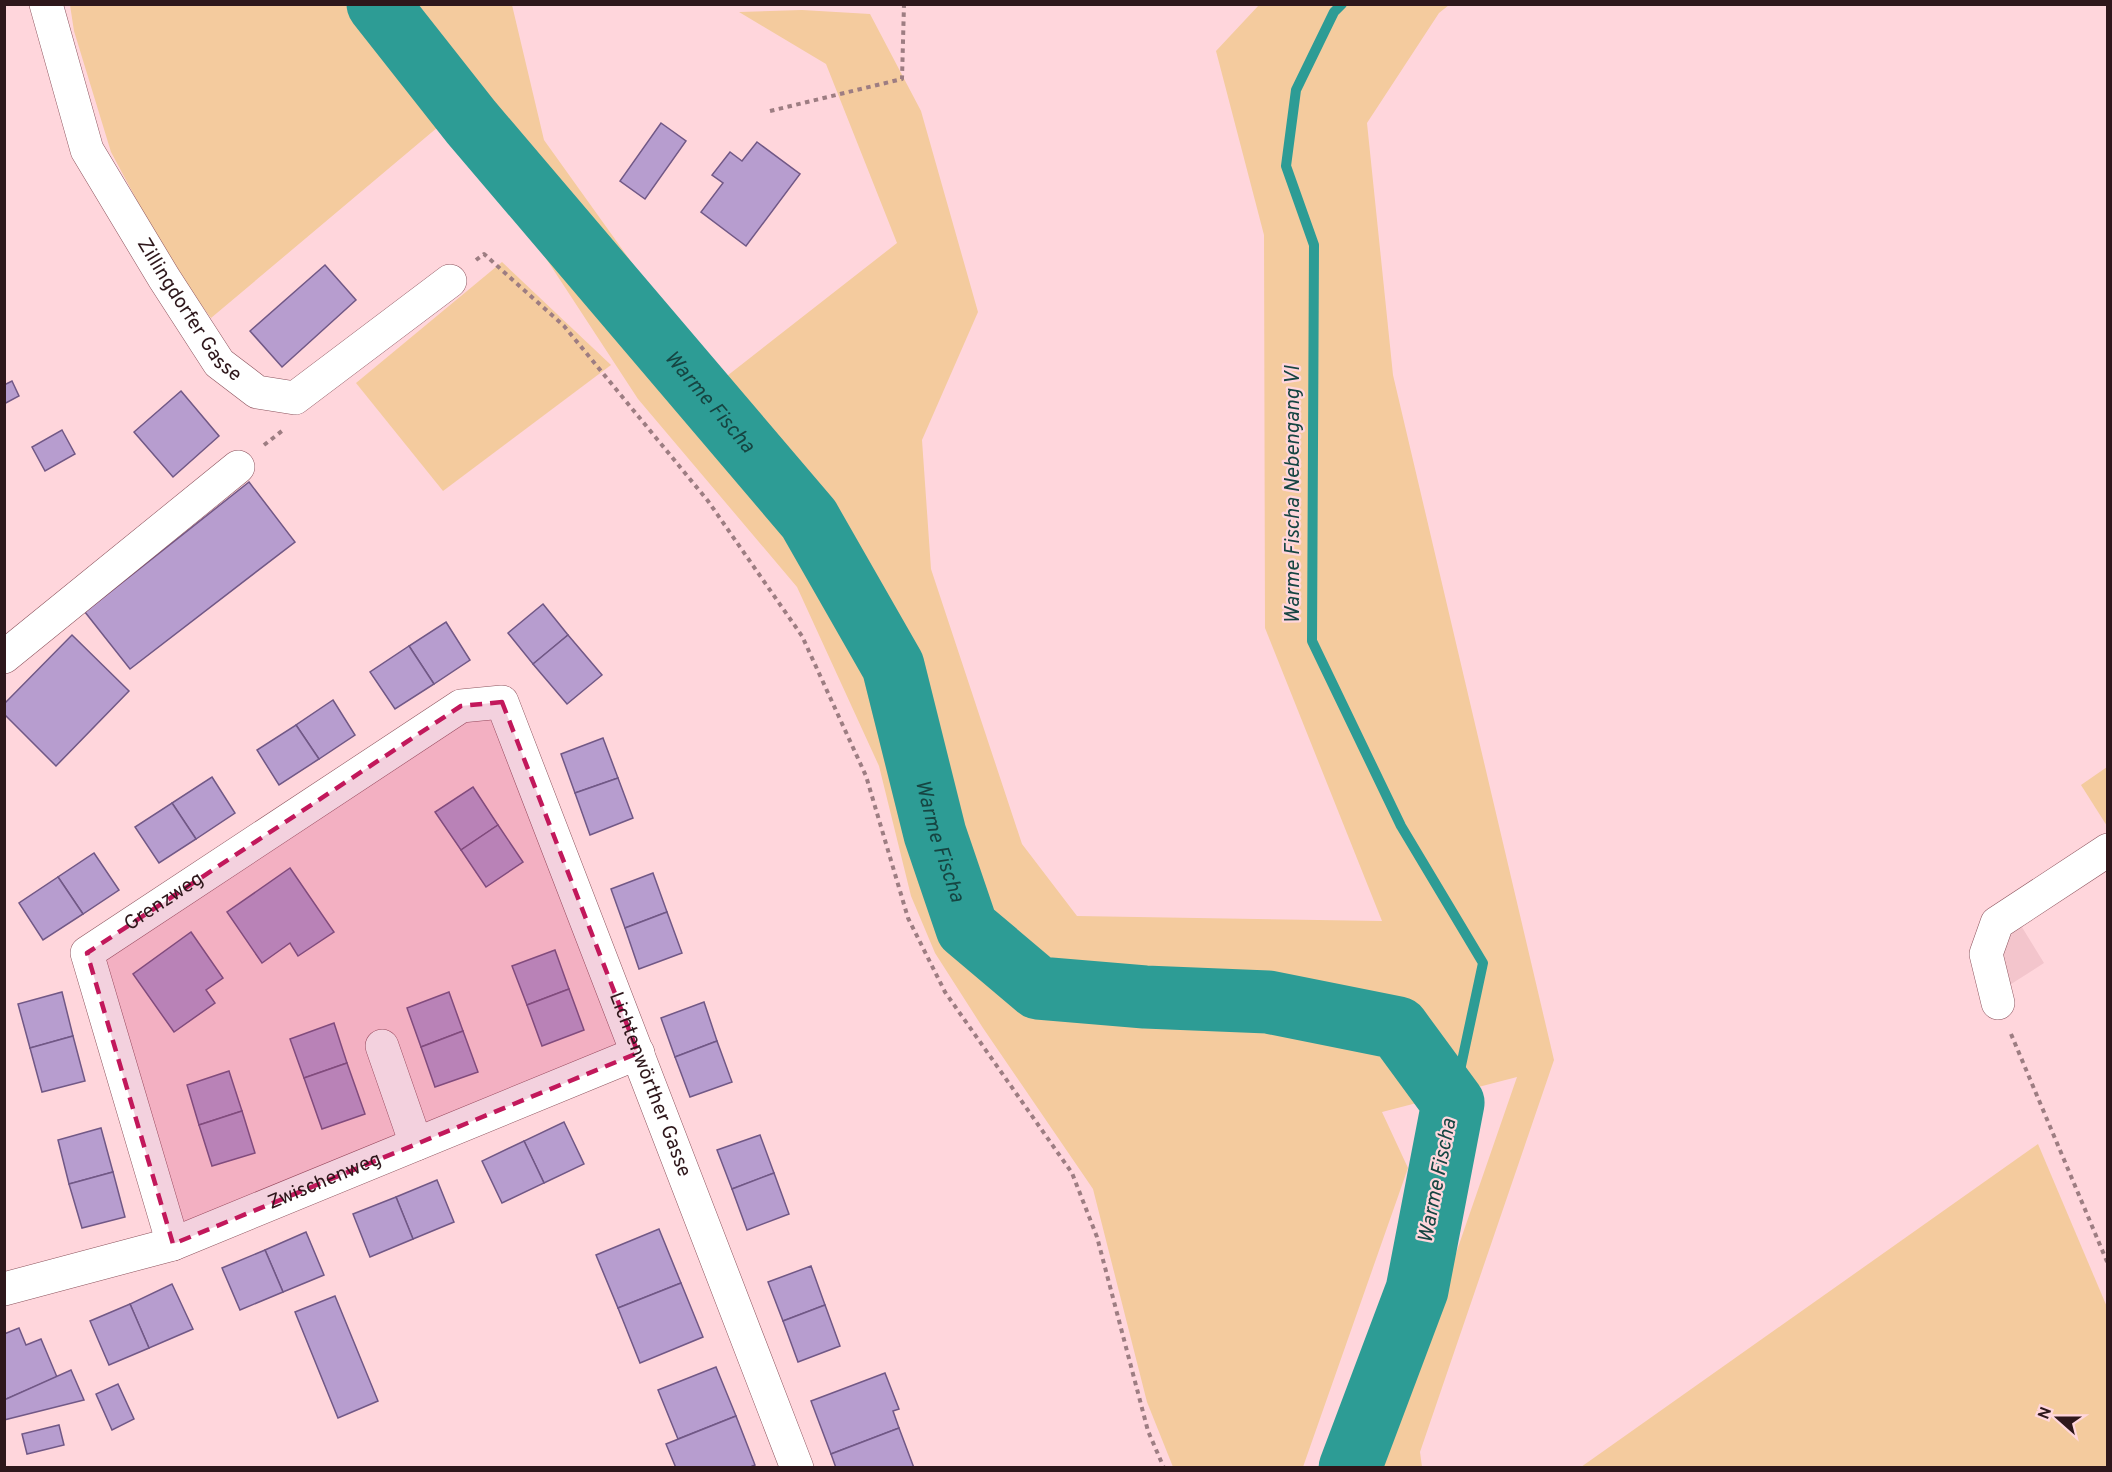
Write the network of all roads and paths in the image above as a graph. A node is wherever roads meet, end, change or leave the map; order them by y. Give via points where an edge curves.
1 (46, 4) edge
2 (904, 4) edge
3 (770, 111) dead end
4 (450, 281) joint
5 (296, 398) junction
6 (238, 467) joint
7 (4, 657) edge
8 (502, 702) joint
9 (2108, 850) edge
10 (1998, 1003) joint
11 (382, 1046) dead end
12 (638, 1053) junction
13 (416, 1144) junction
14 (173, 1244) junction
15 (2108, 1264) edge
16 (4, 1289) edge
17 (798, 1467) edge
18 (1164, 1467) edge

1 - 5 street, Zillingdorfer Gasse via 87,150 164,278 219,363 257,392
2 - 3 path via 902,79
4 - 5 street
4 - 18 path via 484,254 564,326 708,501 802,636 866,776 908,918 945,992 1072,1173 1097,1237 1148,1431
5 - 6 path via 284,430
6 - 7 street
8 - 12 street, Lichtenwörther Gasse
8 - 14 street, Grenzweg via 461,706 87,953
9 - 10 street via 1997,923 1986,954
10 - 15 path
11 - 13 street
12 - 13 street, Zwischenweg
12 - 17 street, Lichtenwörther Gasse
13 - 14 street, Zwischenweg
14 - 16 street, Zwischenweg

